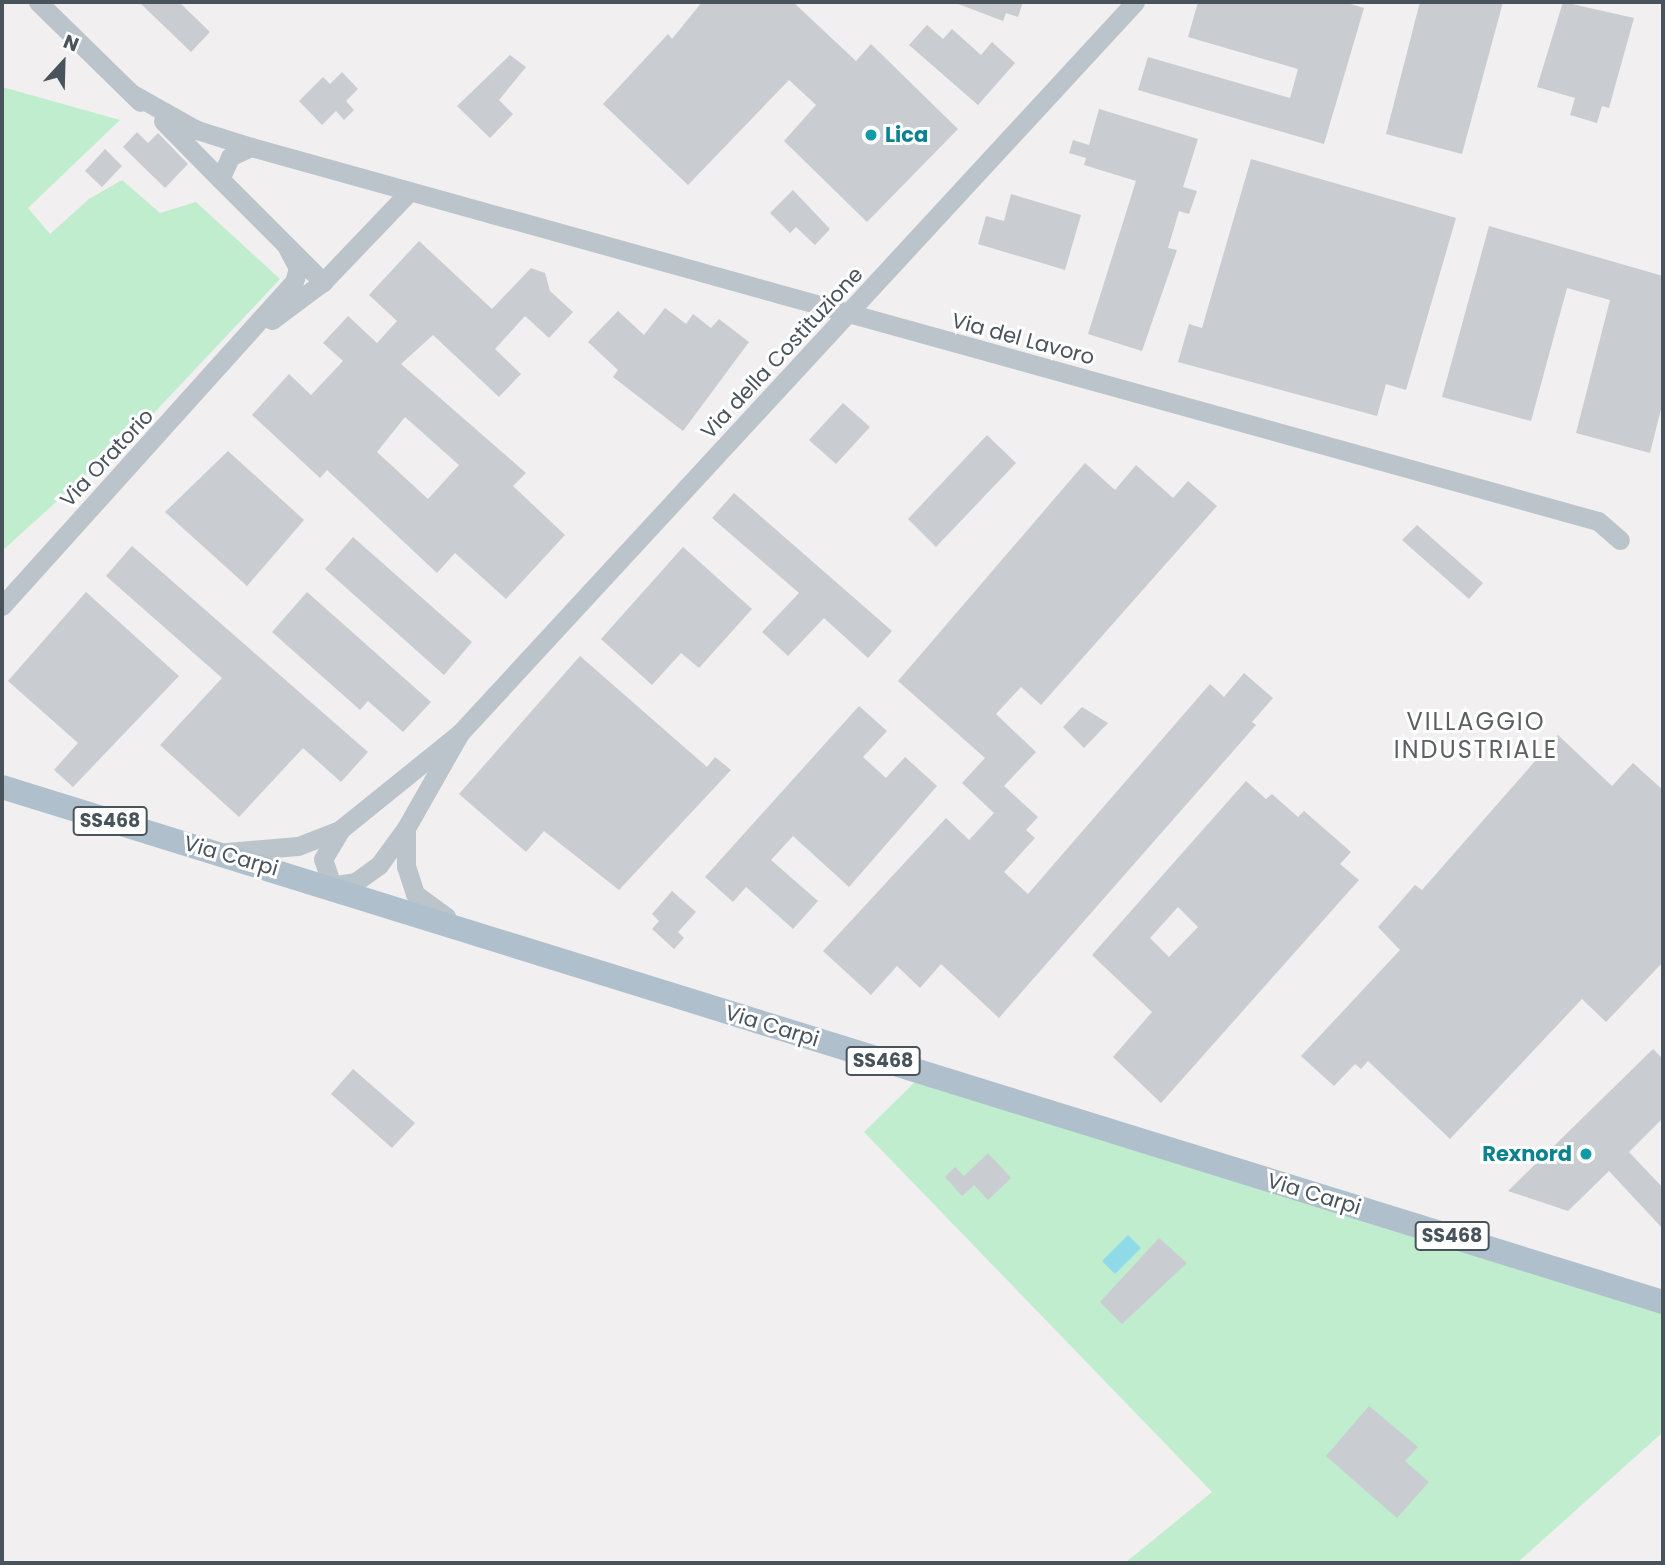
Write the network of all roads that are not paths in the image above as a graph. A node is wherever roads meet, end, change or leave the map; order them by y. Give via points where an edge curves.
1 (38, 2) edge
2 (1135, 2) edge
3 (131, 93) junction
4 (251, 147) junction
5 (220, 179) junction
6 (408, 193) junction
7 (286, 245) junction
8 (323, 282) junction
9 (849, 314) junction
10 (246, 340) junction
11 (1620, 540) dead end
12 (2, 606) edge
13 (460, 733) junction
14 (2, 787) edge
15 (406, 828) junction
16 (341, 829) junction
17 (219, 852) junction
18 (332, 886) junction
19 (476, 933) junction
20 (1663, 1302) edge

1 - 3 street, Via Oratorio
2 - 9 street, Via della Costituzione
3 - 4 street, Via Oratorio via 179,122
3 - 5 street, Via Oratorio
4 - 5 street via 230,157
4 - 6 street, Via Oratorio
5 - 7 street, Via Oratorio
6 - 8 street, Via Oratorio
6 - 9 street, Via del Lavoro
7 - 8 street, Via Oratorio
7 - 10 street, Via Oratorio via 298,268 294,282
8 - 10 street, Via Oratorio
9 - 11 street, Via del Lavoro via 1598,522
9 - 13 street, Via della Costituzione
10 - 12 street, Via Oratorio
13 - 15 street, Via della Costituzione
13 - 16 street, Via della Costituzione
14 - 17 main road, Via Carpi / SS468
15 - 18 street, Via della Costituzione via 368,876
15 - 19 street, Via della Costituzione via 406,866 415,894
16 - 17 street, Via della Costituzione via 287,848
16 - 18 street, Via della Costituzione via 323,859
17 - 18 main road, Via Carpi / SS468
18 - 19 main road, Via Carpi / SS468
19 - 20 main road, Via Carpi / SS468

